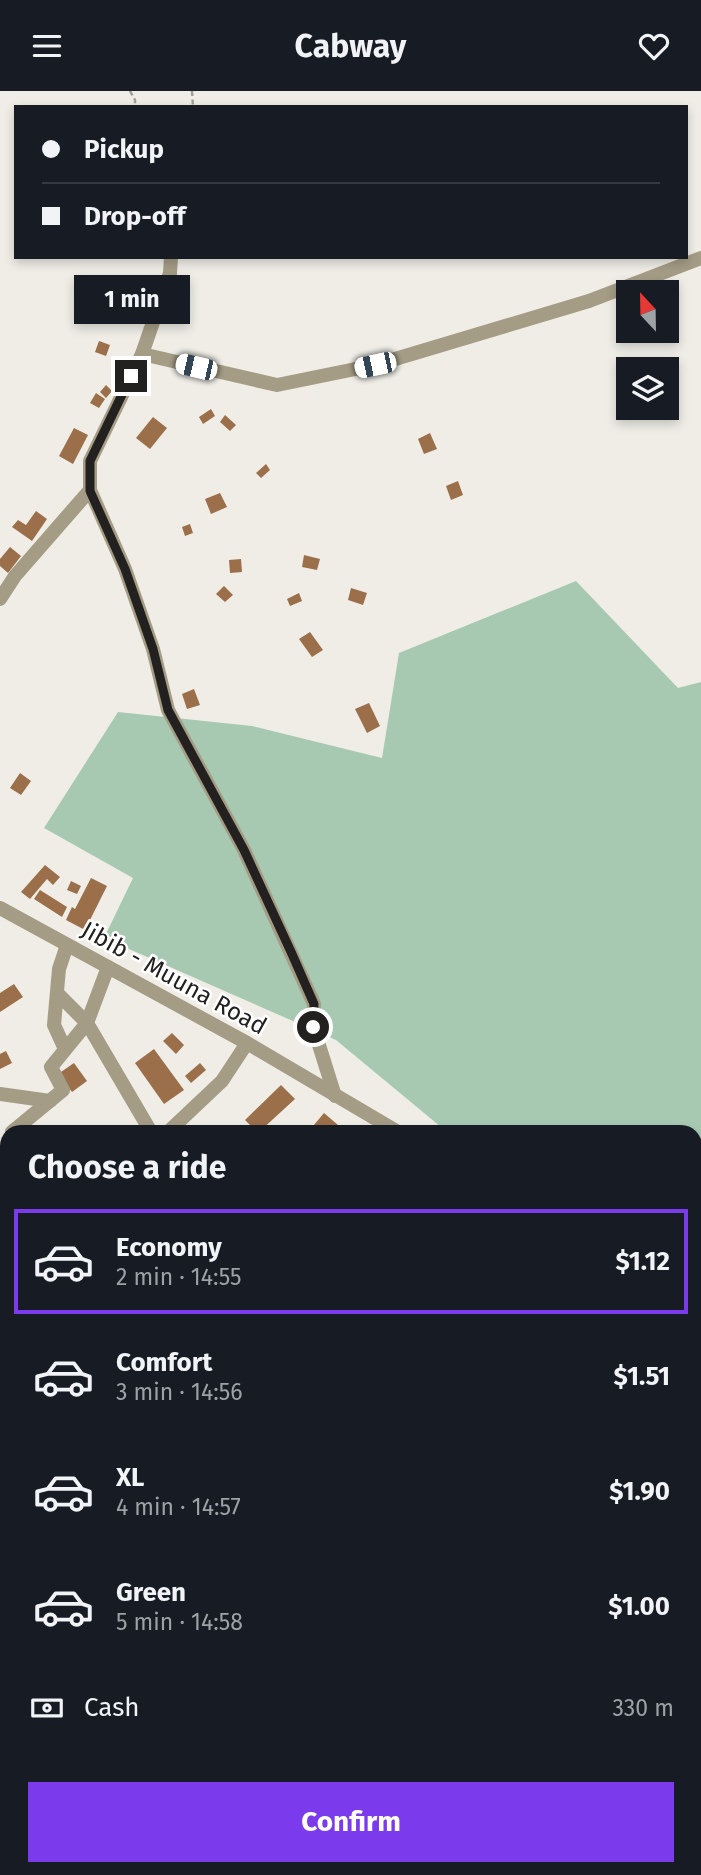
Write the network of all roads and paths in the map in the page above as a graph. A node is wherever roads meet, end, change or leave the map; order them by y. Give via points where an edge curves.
1 (701, 258) edge
2 (172, 259) edge
3 (142, 354) junction
4 (90, 491) junction
5 (0, 599) edge
6 (0, 908) edge
7 (67, 945) junction
8 (108, 967) junction
9 (58, 994) junction
10 (87, 1023) junction
11 (247, 1043) junction
12 (65, 1049) junction
13 (0, 1094) edge
14 (335, 1096) junction
15 (50, 1101) junction
16 (21, 1125) edge
17 (147, 1125) edge
18 (175, 1125) edge
19 (388, 1125) edge

1 - 3 street via 589,301 388,361 276,385
2 - 3 street
3 - 4 street via 90,461
4 - 5 street
4 - 14 street via 125,569 168,710 244,850 314,1004 313,1027
6 - 7 street, Jibib - Muuna Road
7 - 8 street, Jibib - Muuna Road
7 - 9 street
8 - 10 street
8 - 11 street, Jibib - Muuna Road
9 - 10 street
9 - 12 street via 54,1025
10 - 12 street
10 - 17 street
11 - 14 street, Jibib - Muuna Road
11 - 18 street via 222,1081
12 - 15 street via 51,1067 63,1090
13 - 15 street
14 - 19 street, Jibib - Muuna Road
15 - 16 street

